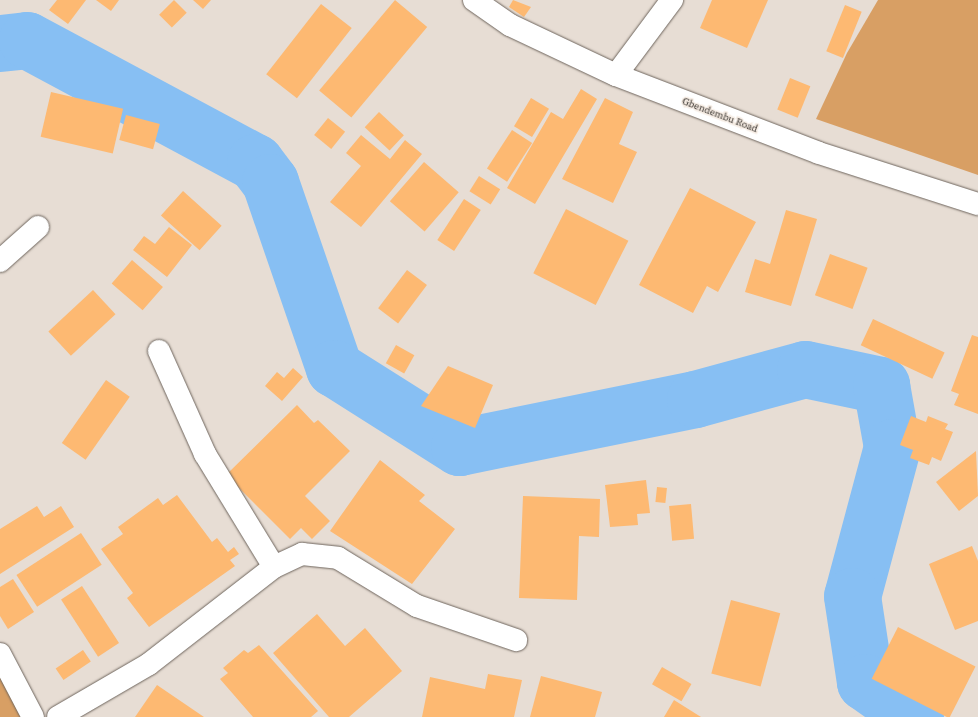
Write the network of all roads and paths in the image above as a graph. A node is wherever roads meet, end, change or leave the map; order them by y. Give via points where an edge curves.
1 (474, 0) edge
2 (672, 0) edge
3 (616, 76) junction
4 (978, 204) edge
5 (38, 228) dead end
6 (0, 261) edge
7 (159, 351) dead end
8 (274, 567) junction
9 (516, 640) dead end
10 (0, 654) edge
11 (33, 717) edge
12 (58, 717) edge

1 - 3 street, Gbendembu Road via 510,25
2 - 3 street
3 - 4 street, Gbendembu Road via 819,153
5 - 6 street
7 - 8 street via 205,454
8 - 9 street via 302,554 338,558 417,606
8 - 12 street via 149,664
10 - 11 street

